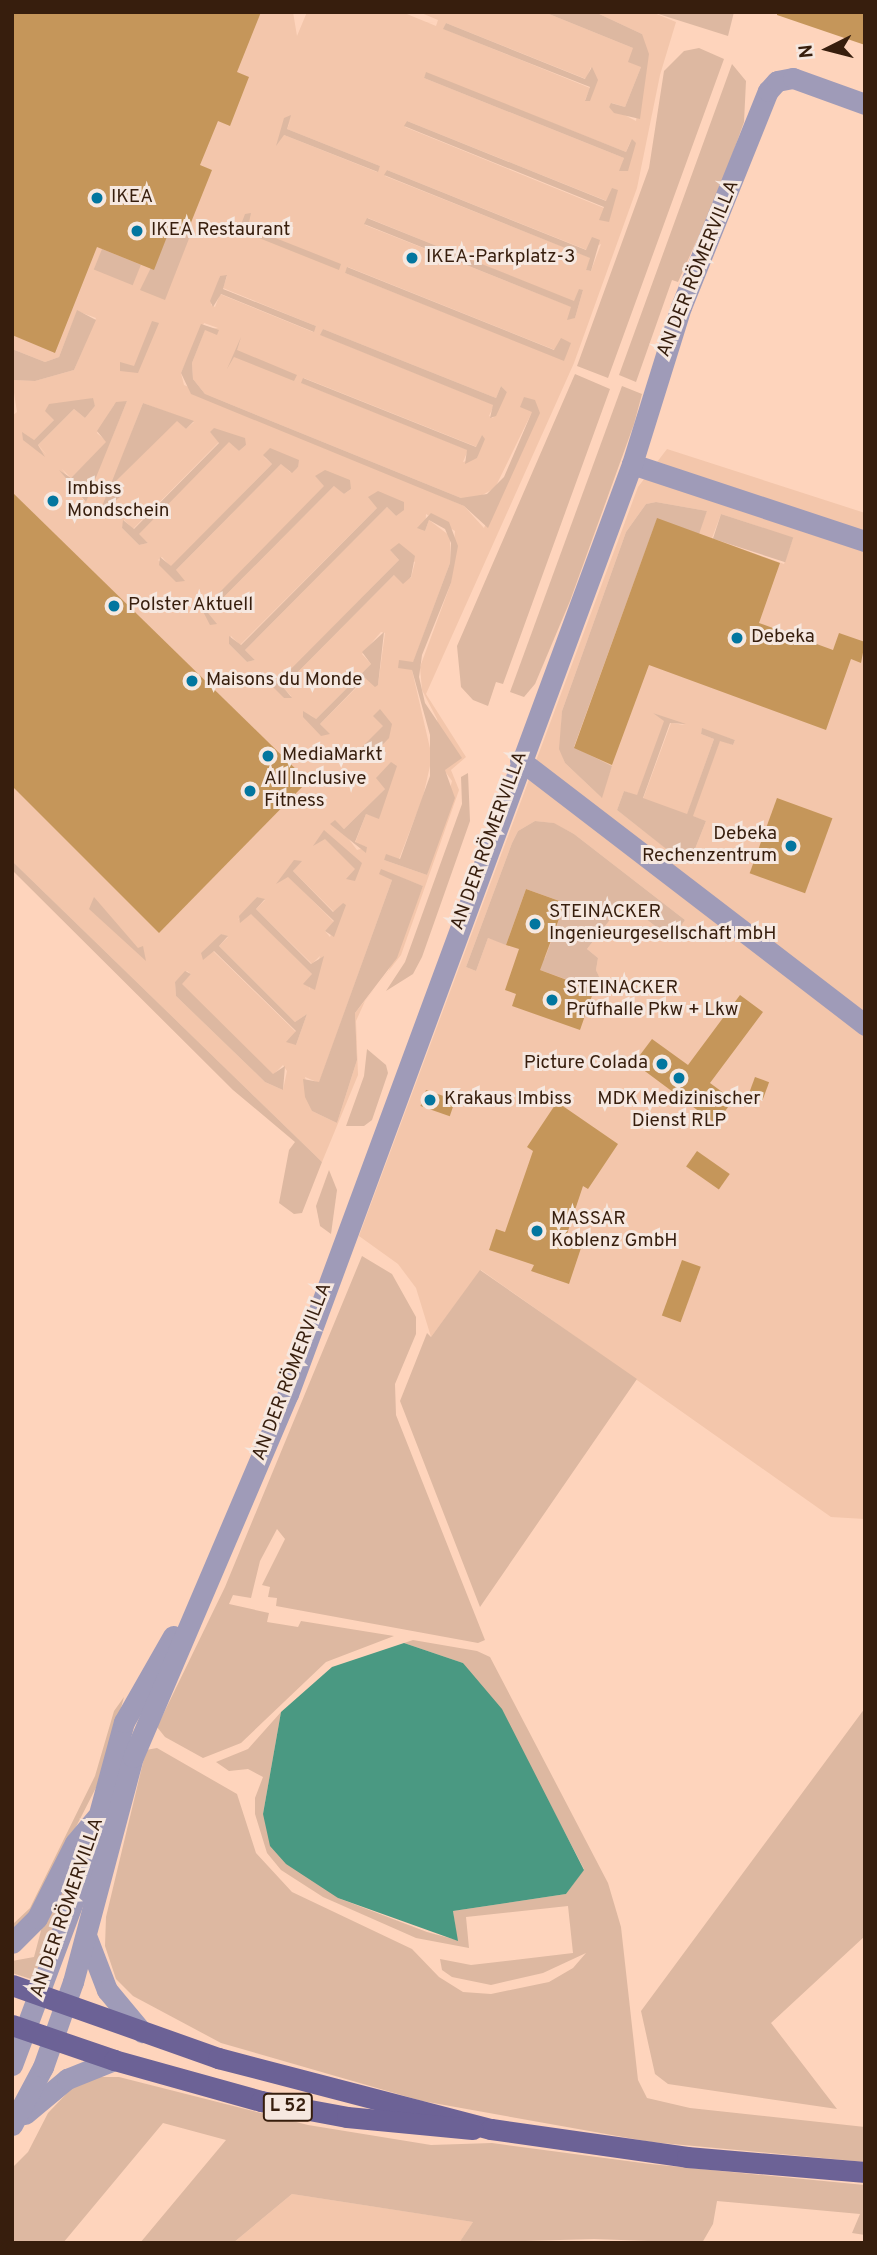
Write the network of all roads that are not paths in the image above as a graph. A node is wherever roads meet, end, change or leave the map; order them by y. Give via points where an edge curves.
1 (865, 104) edge
2 (632, 464) junction
3 (865, 541) edge
4 (520, 760) junction
5 (865, 1025) edge
6 (197, 1599) junction
7 (102, 1811) junction
8 (86, 1936) junction
9 (12, 1943) edge
10 (12, 1986) edge
11 (38, 1995) junction
12 (64, 2006) junction
13 (19, 2027) edge
14 (142, 2032) junction
15 (52, 2040) junction
16 (114, 2060) junction
17 (12, 2064) edge
18 (12, 2124) edge
19 (491, 2129) junction
20 (865, 2172) edge

1 - 2 street, AN DER RÖMERVILLA via 793,78 777,81 768,90 697,264
2 - 3 street
2 - 4 street, AN DER RÖMERVILLA
4 - 5 street
4 - 6 street, AN DER RÖMERVILLA via 288,1394
6 - 7 street, AN DER RÖMERVILLA via 128,1711
6 - 8 street, AN DER RÖMERVILLA via 130,1765
7 - 9 street via 75,1843 37,1918
7 - 11 street, AN DER RÖMERVILLA
8 - 12 street, AN DER RÖMERVILLA
8 - 14 street via 107,1990
10 - 11 main road
11 - 12 main road
11 - 13 street, AN DER RÖMERVILLA
12 - 14 main road, L 52
12 - 15 street, AN DER RÖMERVILLA
13 - 15 main road, L 52
13 - 17 street, AN DER RÖMERVILLA
14 - 19 main road, L 52
15 - 16 main road, L 52
15 - 18 street, AN DER RÖMERVILLA
16 - 18 street via 56,2086
16 - 19 main road, L 52 via 299,2110 449,2129
19 - 20 main road, L 52 via 687,2157

